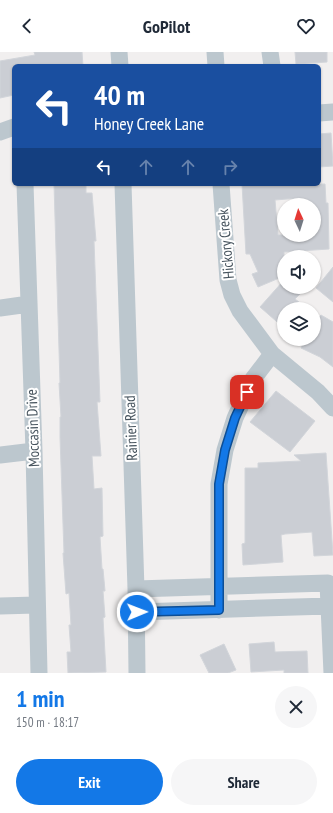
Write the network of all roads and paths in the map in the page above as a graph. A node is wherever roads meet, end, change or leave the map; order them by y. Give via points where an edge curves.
1 (119, 52) edge
2 (215, 52) edge
3 (270, 52) edge
4 (120, 64) edge
5 (216, 64) edge
6 (272, 64) edge
7 (321, 112) edge
8 (333, 112) edge
9 (12, 128) edge
10 (0, 132) edge
11 (25, 186) edge
12 (123, 186) edge
13 (221, 186) edge
14 (29, 304) junction
15 (0, 308) edge
16 (272, 354) junction
17 (333, 408) edge
18 (34, 451) junction
19 (0, 455) edge
20 (219, 587) junction
21 (136, 589) junction
22 (36, 604) junction
23 (0, 606) edge
24 (329, 606) junction
25 (219, 610) junction
26 (137, 612) junction
27 (39, 673) edge
28 (137, 673) edge
29 (332, 673) edge

1 - 4 street
2 - 5 street
3 - 6 street
7 - 8 street
9 - 10 street
11 - 14 street, Moccasin Drive
12 - 21 street, Rainier Road
13 - 16 street, Hickory Creek via 228,280 232,295 240,311
14 - 15 street
14 - 18 street, Moccasin Drive
16 - 17 street, Hickory Creek via 318,392
16 - 20 street via 253,379 235,418 225,450 219,484
18 - 19 street
18 - 22 street, Moccasin Drive
20 - 21 street
20 - 24 street via 328,583
20 - 25 street
21 - 26 street, Rainier Road
22 - 23 street
22 - 27 street, Moccasin Drive
24 - 25 street
24 - 29 street
25 - 26 street
26 - 28 street, Rainier Road

